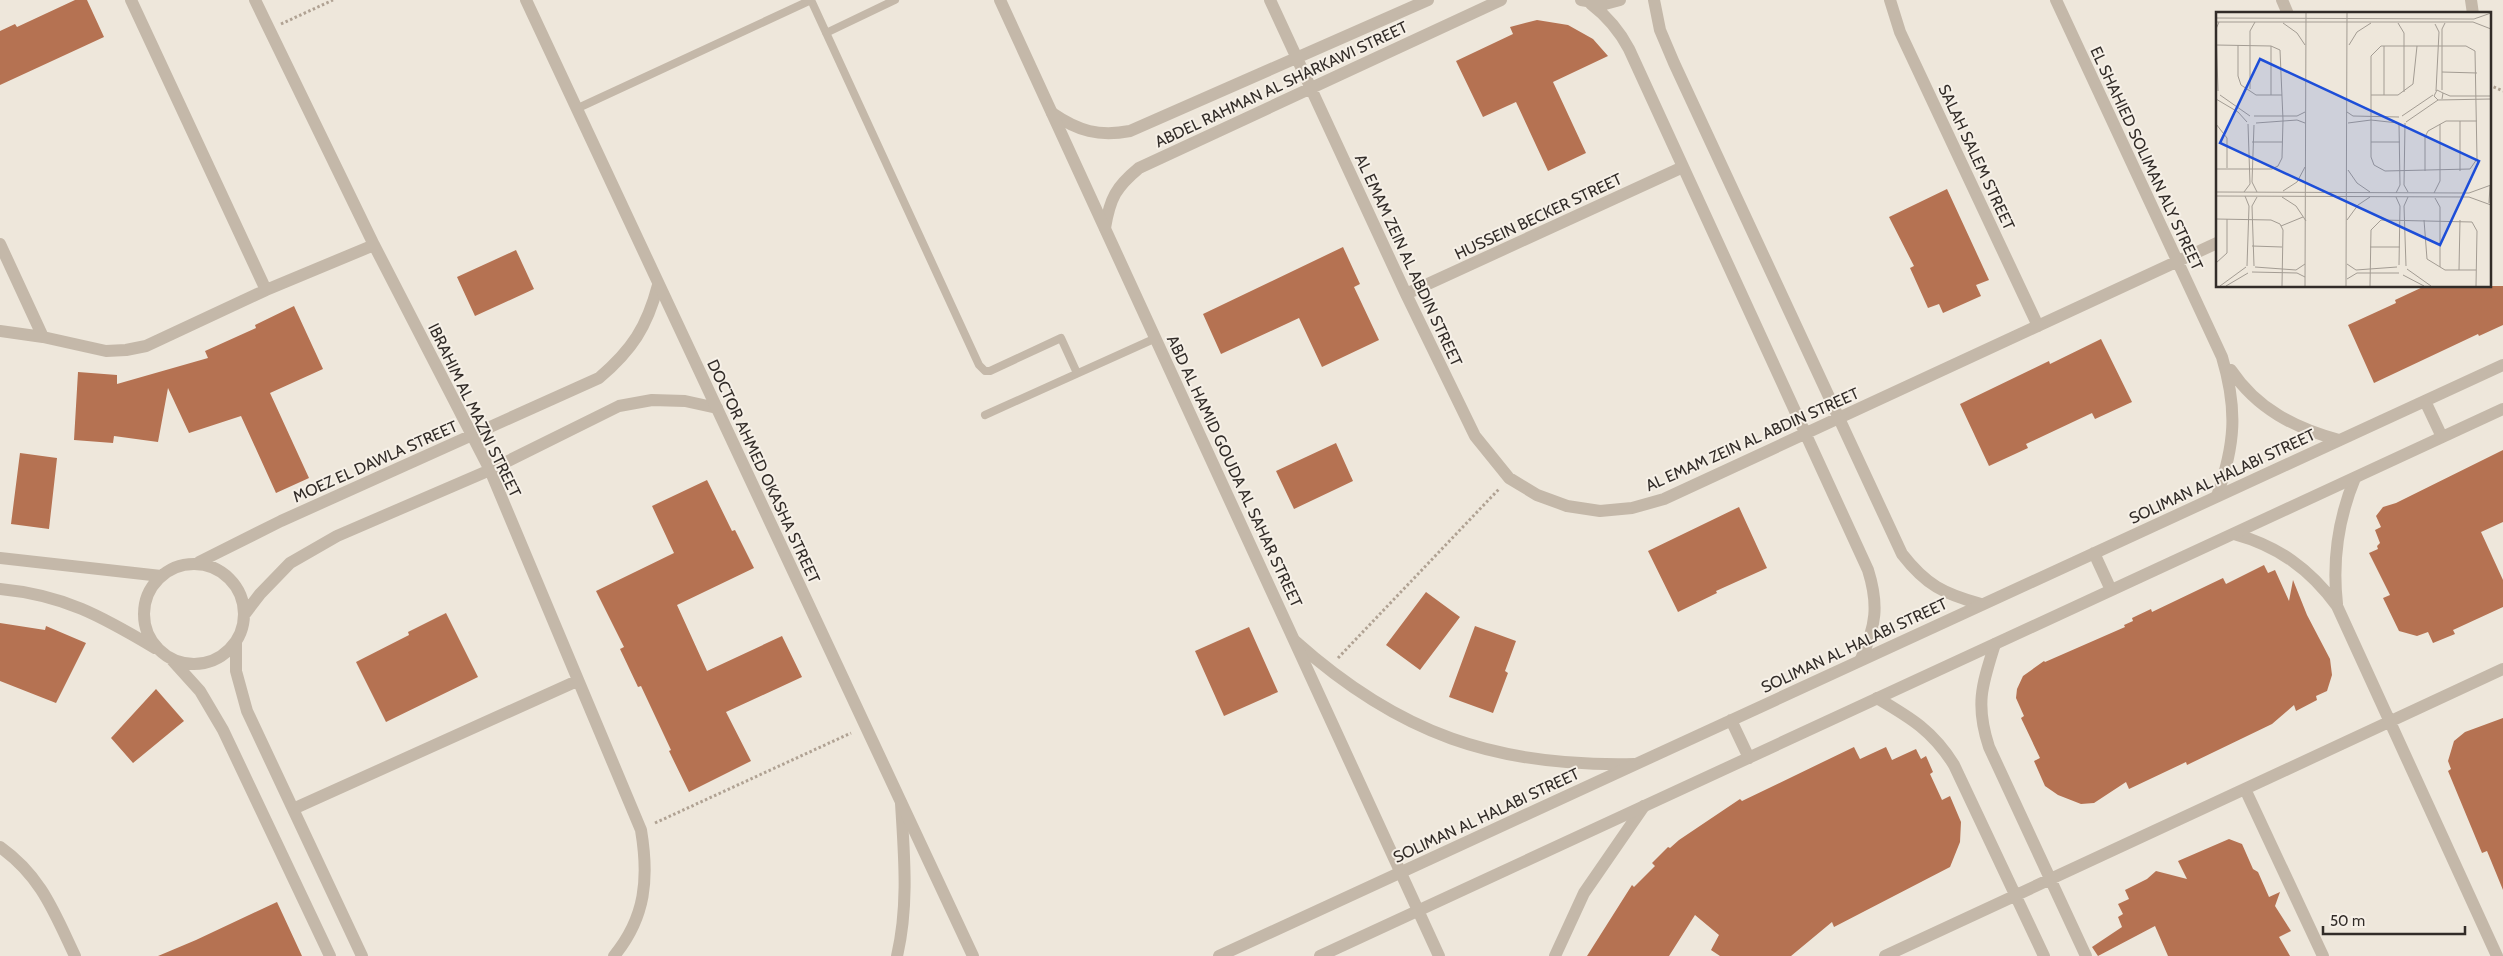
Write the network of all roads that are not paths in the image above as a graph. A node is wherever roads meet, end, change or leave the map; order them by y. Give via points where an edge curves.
1 (131, 0) edge
2 (255, 0) edge
3 (526, 0) edge
4 (811, 0) edge
5 (895, 0) edge
6 (1000, 0) edge
7 (1270, 0) edge
8 (1428, 0) edge
9 (1501, 0) edge
10 (1620, 0) edge
11 (1654, 0) edge
12 (1890, 0) edge
13 (2056, 0) edge
14 (2282, 0) edge
15 (1586, 2) edge
16 (2287, 12) edge
17 (826, 33) junction
18 (1297, 58) junction
19 (1310, 88) junction
20 (576, 109) junction
21 (1052, 113) junction
22 (1683, 167) junction
23 (1105, 228) junction
24 (2216, 243) edge
25 (0, 244) edge
26 (374, 245) junction
27 (2178, 261) junction
28 (658, 285) junction
29 (266, 290) junction
30 (1406, 294) junction
31 (2038, 326) junction
32 (0, 331) edge
33 (43, 337) junction
34 (1156, 338) junction
35 (2222, 357) junction
36 (2503, 365) edge
37 (1077, 373) junction
38 (2425, 401) junction
39 (717, 408) junction
40 (2503, 409) edge
41 (985, 415) dead end
42 (1839, 418) junction
43 (1806, 434) junction
44 (472, 435) junction
45 (2442, 437) junction
46 (2339, 440) junction
47 (490, 470) junction
48 (2355, 478) junction
49 (2217, 496) junction
50 (2234, 534) junction
51 (2094, 553) junction
52 (0, 558) edge
53 (199, 562) junction
54 (161, 576) junction
55 (0, 588) edge
56 (2111, 590) junction
57 (1981, 604) junction
58 (2337, 606) junction
59 (244, 615) junction
60 (1295, 641) junction
61 (236, 642) junction
62 (1995, 644) junction
63 (158, 650) junction
64 (1861, 659) junction
65 (172, 660) junction
66 (2503, 669) edge
67 (577, 680) junction
68 (1877, 698) junction
69 (1731, 720) junction
70 (2389, 722) junction
71 (1749, 758) junction
72 (1634, 764) junction
73 (2245, 789) junction
74 (901, 800) junction
75 (1644, 806) junction
76 (293, 809) junction
77 (0, 847) edge
78 (1401, 872) junction
79 (2050, 879) junction
80 (2016, 895) junction
81 (1418, 910) junction
82 (75, 956) edge
83 (330, 956) edge
84 (362, 956) edge
85 (614, 956) edge
86 (897, 956) edge
87 (973, 956) edge
88 (1220, 956) edge
89 (1320, 956) edge
90 (1439, 956) edge
91 (1555, 956) edge
92 (1885, 956) edge
93 (2044, 956) edge
94 (2086, 956) edge
95 (2323, 956) edge
96 (2497, 956) edge

1 - 29 street
2 - 26 street, IBRAHIM AL MAZNI STREET
3 - 20 street, DOCTOR AHMED OKASHA STREET
4 - 17 lane
4 - 20 lane
5 - 17 lane
6 - 21 street, ABD AL HAMID GOUDA AL SAHAR STREET
7 - 18 street, AL EMAM ZEIN AL ABDIN STREET
8 - 18 street, ABDEL RAHMAN AL SHARKAWI STREET
9 - 19 street, ABDEL RAHMAN AL SHARKAWI STREET
10 - 15 street via 1605,4
11 - 42 street via 1660,30 1674,63
12 - 31 street, SALAH SALEM STREET via 1900,32
13 - 27 street, EL SHAHIED SOLIMAN ALY STREET
14 - 16 street
15 - 22 street via 1607,16 1620,32
17 - 37 lane via 982,368 990,371 1060,338
18 - 19 street, AL EMAM ZEIN AL ABDIN STREET
18 - 21 street, ABDEL RAHMAN AL SHARKAWI STREET via 1130,131 1109,135 1089,133
19 - 23 street, ABDEL RAHMAN AL SHARKAWI STREET via 1139,168 1121,183 1109,204
19 - 30 street, AL EMAM ZEIN AL ABDIN STREET
20 - 28 street, DOCTOR AHMED OKASHA STREET
21 - 23 street, ABD AL HAMID GOUDA AL SAHAR STREET
22 - 30 street, HUSSEIN BECKER STREET
22 - 43 street
23 - 34 street, ABD AL HAMID GOUDA AL SAHAR STREET
24 - 27 street, AL EMAM ZEIN AL ABDIN STREET
25 - 33 street
26 - 29 street
26 - 44 street, IBRAHIM AL MAZNI STREET
27 - 31 street, AL EMAM ZEIN AL ABDIN STREET
27 - 35 street, EL SHAHIED SOLIMAN ALY STREET
28 - 39 street, DOCTOR AHMED OKASHA STREET
28 - 44 street, MOEZ EL DAWLA STREET via 651,312 638,337 621,360 599,378
29 - 33 street via 146,346 106,351
30 - 43 street, AL EMAM ZEIN AL ABDIN STREET via 1474,436 1509,478 1537,495 1567,506 1600,511 1632,508 1664,499
31 - 42 street, AL EMAM ZEIN AL ABDIN STREET
32 - 33 street
34 - 37 lane
34 - 60 street, ABD AL HAMID GOUDA AL SAHAR STREET
35 - 46 street, EL SHAHIED SOLIMAN ALY STREET via 2238,382 2259,403 2310,432
35 - 49 street, EL SHAHIED SOLIMAN ALY STREET via 2231,384 2233,441
36 - 38 street, SOLIMAN AL HALABI STREET
37 - 41 lane
38 - 45 street
38 - 46 street, SOLIMAN AL HALABI STREET
39 - 47 street via 684,401 652,400 619,406
39 - 74 street, DOCTOR AHMED OKASHA STREET
40 - 45 street
42 - 43 street, AL EMAM ZEIN AL ABDIN STREET
42 - 57 street via 1902,554 1918,574 1937,589
43 - 64 street via 1875,592 1876,615 1871,638
44 - 47 street, IBRAHIM AL MAZNI STREET
44 - 53 street, MOEZ EL DAWLA STREET via 281,521
45 - 48 street
46 - 49 street, SOLIMAN AL HALABI STREET
47 - 59 street via 337,536 290,563
47 - 67 street, IBRAHIM AL MAZNI STREET
48 - 50 street
48 - 58 street via 2346,498 2336,540 2334,585
49 - 51 street, SOLIMAN AL HALABI STREET
50 - 56 street
50 - 58 street via 2254,540 2293,560 2310,573
51 - 56 street
51 - 57 street, SOLIMAN AL HALABI STREET
52 - 54 street
53 - 54 street via 175,567
53 - 59 street via 223,572 235,584 242,598
54 - 63 street via 147,596 144,620 148,636
55 - 63 street via 50,597 100,615
56 - 62 street
57 - 64 street, SOLIMAN AL HALABI STREET
58 - 70 street
59 - 61 street
60 - 72 street via 1327,670 1365,697 1406,720 1458,741 1540,761
60 - 78 street, ABD AL HAMID GOUDA AL SAHAR STREET
61 - 65 street via 226,653 200,664
61 - 76 street via 236,671 247,711
62 - 68 street
62 - 79 street via 1980,698 1981,723 1988,747
63 - 65 street
64 - 69 street, SOLIMAN AL HALABI STREET
65 - 83 street via 200,691 223,730
66 - 70 street
67 - 76 street
67 - 85 street, IBRAHIM AL MAZNI STREET via 641,830 646,861 644,892 636,922
68 - 71 street
68 - 80 street via 1924,727 1942,744
69 - 71 street
69 - 72 street, SOLIMAN AL HALABI STREET
70 - 73 street
70 - 96 street
71 - 75 street
72 - 78 street, SOLIMAN AL HALABI STREET
73 - 79 street
73 - 95 street
74 - 86 street via 906,888
74 - 87 street, DOCTOR AHMED OKASHA STREET
75 - 81 street
75 - 91 street via 1584,893
76 - 84 street
77 - 82 street via 42,887
78 - 81 street, ABD AL HAMID GOUDA AL SAHAR STREET
78 - 88 street, SOLIMAN AL HALABI STREET
79 - 80 street
79 - 94 street
80 - 92 street
80 - 93 street
81 - 89 street
81 - 90 street, ABD AL HAMID GOUDA AL SAHAR STREET

